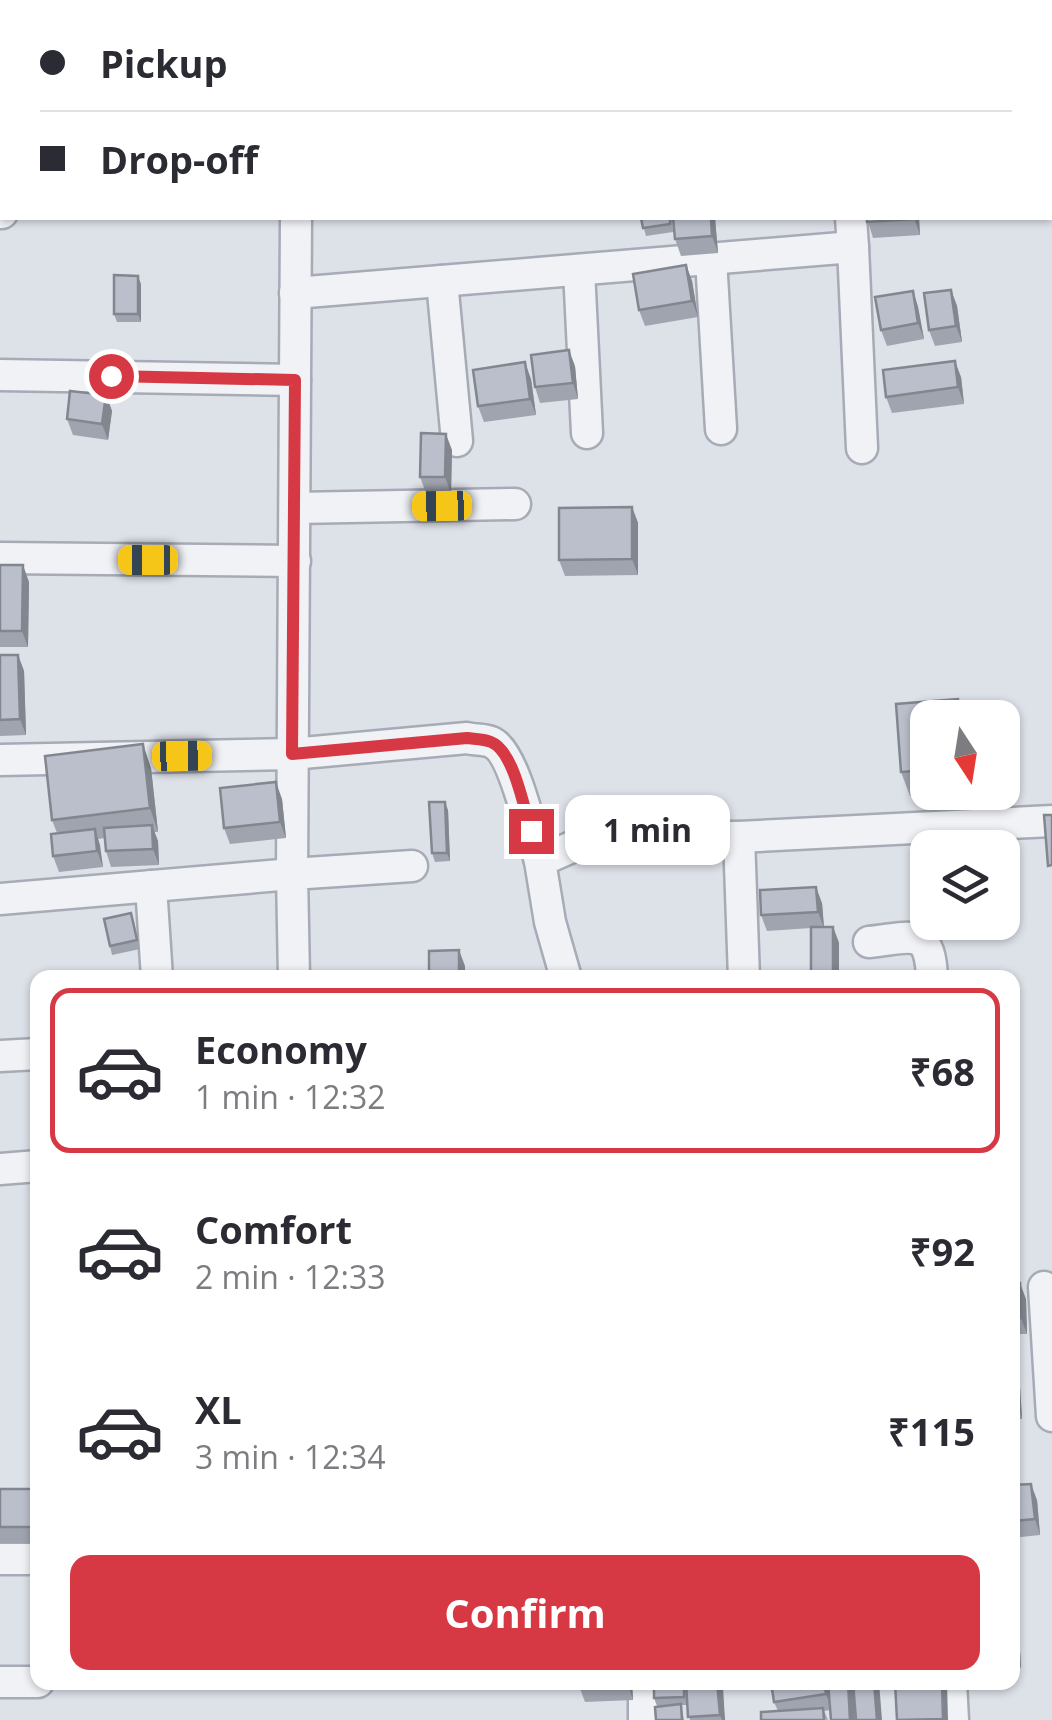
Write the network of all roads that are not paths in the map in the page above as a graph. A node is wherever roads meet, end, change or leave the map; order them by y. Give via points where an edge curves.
1 (296, 220) edge
2 (852, 232) edge
3 (711, 259) junction
4 (580, 270) junction
5 (442, 281) junction
6 (296, 293) junction
7 (0, 375) edge
8 (295, 380) junction
9 (721, 429) dead end
10 (587, 433) dead end
11 (456, 440) dead end
12 (862, 448) dead end
13 (515, 504) dead end
14 (295, 508) junction
15 (0, 558) edge
16 (296, 561) junction
17 (292, 754) junction
18 (0, 760) edge
19 (1052, 820) edge
20 (739, 837) junction
21 (540, 861) junction
22 (412, 866) dead end
23 (292, 874) junction
24 (151, 886) junction
25 (0, 899) edge
26 (869, 942) dead end
27 (156, 970) edge
28 (294, 970) edge
29 (564, 970) edge
30 (744, 970) edge
31 (932, 970) edge
32 (30, 1054) edge
33 (0, 1056) edge
34 (30, 1167) edge
35 (0, 1169) edge
36 (1044, 1287) dead end
37 (1052, 1416) edge
38 (0, 1559) edge
39 (30, 1559) edge
40 (0, 1682) edge
41 (30, 1682) edge
42 (644, 1690) edge
43 (952, 1690) edge
44 (644, 1720) edge
45 (953, 1720) edge

1 - 6 street
2 - 3 street
2 - 12 street
3 - 4 street
3 - 9 street
4 - 5 street
4 - 10 street
5 - 6 street
5 - 11 street
6 - 8 street
7 - 8 street
8 - 14 street
13 - 14 street
14 - 16 street
15 - 16 street
16 - 17 street
17 - 18 street
17 - 21 street via 467,738 494,742 513,771
17 - 23 street
19 - 20 street
20 - 21 street via 645,836 574,846
20 - 30 street
21 - 29 street
22 - 23 street
23 - 24 street
23 - 28 street
24 - 25 street
24 - 27 street
26 - 31 street via 922,941
32 - 33 street
34 - 35 street
36 - 37 street
38 - 39 street
40 - 41 street
42 - 44 street
43 - 45 street

